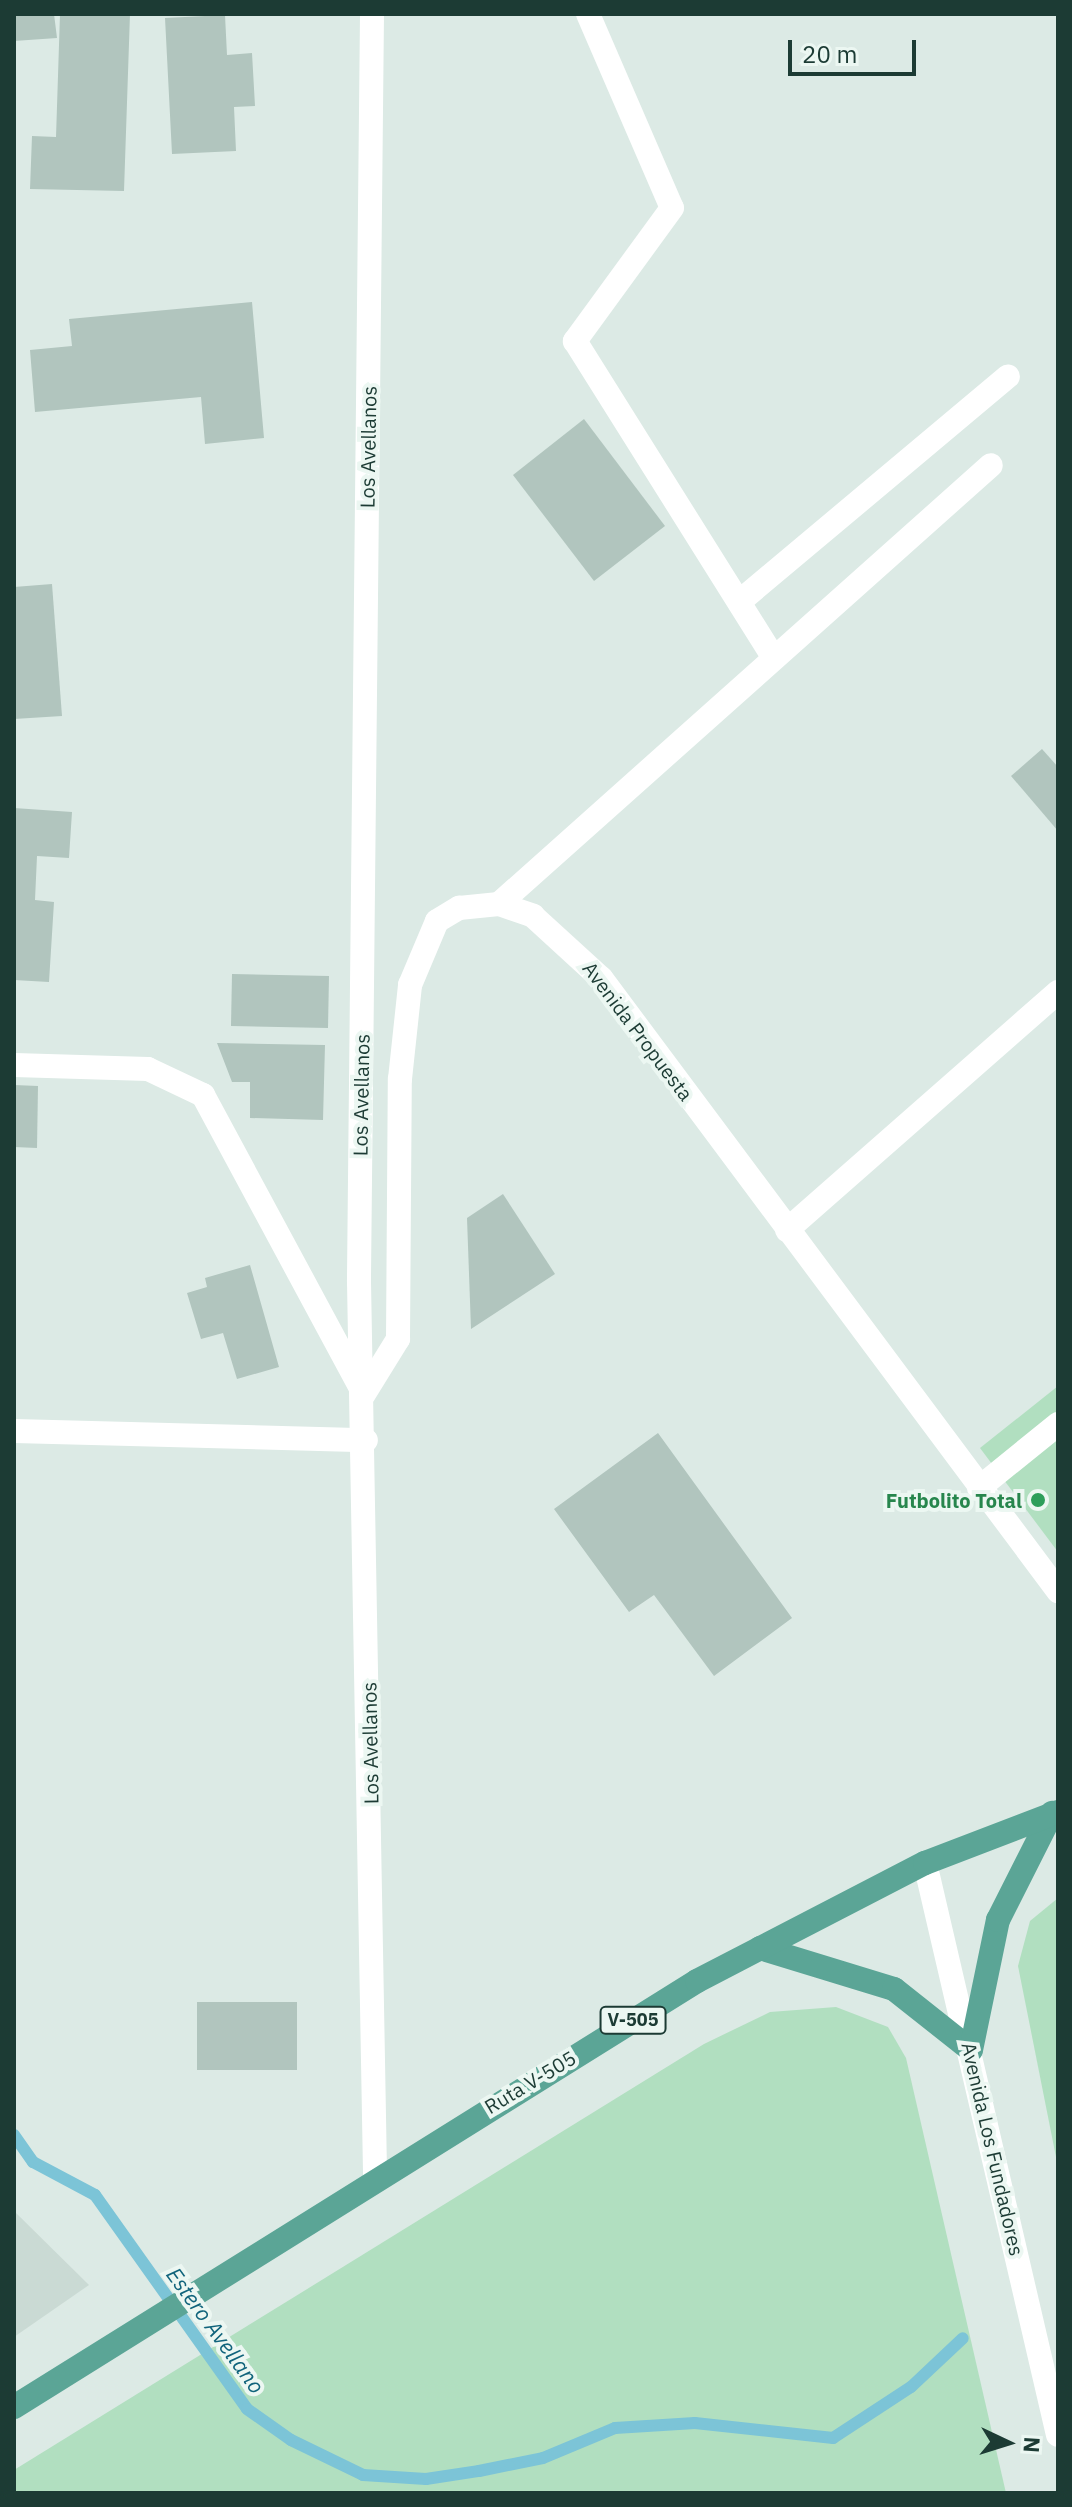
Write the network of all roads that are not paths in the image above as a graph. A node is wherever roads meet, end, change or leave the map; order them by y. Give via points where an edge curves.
1 (372, 14) edge
2 (588, 14) edge
3 (1008, 376) dead end
4 (991, 465) dead end
5 (739, 602) junction
6 (774, 658) junction
7 (499, 904) junction
8 (1058, 992) edge
9 (14, 1065) edge
10 (787, 1230) junction
11 (364, 1394) junction
12 (1058, 1424) edge
13 (14, 1431) edge
14 (366, 1440) junction
15 (979, 1488) junction
16 (1058, 1591) edge
17 (1055, 1812) edge
18 (925, 1863) junction
19 (760, 1948) junction
20 (971, 2050) junction
21 (375, 2176) junction
22 (14, 2407) edge
23 (1058, 2435) edge

1 - 11 street, Los Avellanos
2 - 5 street via 672,208 575,341
3 - 5 street
4 - 6 street
5 - 6 street
6 - 7 street
7 - 10 street, Avenida Propuesta via 533,916 601,978
7 - 11 street, Avenida Propuesta via 459,908 437,921 410,985 400,1079 398,1339
8 - 10 street
9 - 11 street via 148,1069 203,1095
10 - 15 street, Avenida Propuesta
11 - 14 street, Los Avellanos
12 - 15 street
13 - 14 street
14 - 21 street, Los Avellanos
15 - 16 street, Avenida Propuesta
17 - 18 main road, Ruta V-505 / V-505
17 - 20 main road via 994,1931
18 - 19 main road, Ruta V-505 / V-505
18 - 20 street, Avenida Los Fundadores
19 - 20 main road via 894,1989
19 - 21 main road, Ruta V-505 / V-505
20 - 23 street, Avenida Los Fundadores
21 - 22 main road, Ruta V-505 / V-505

